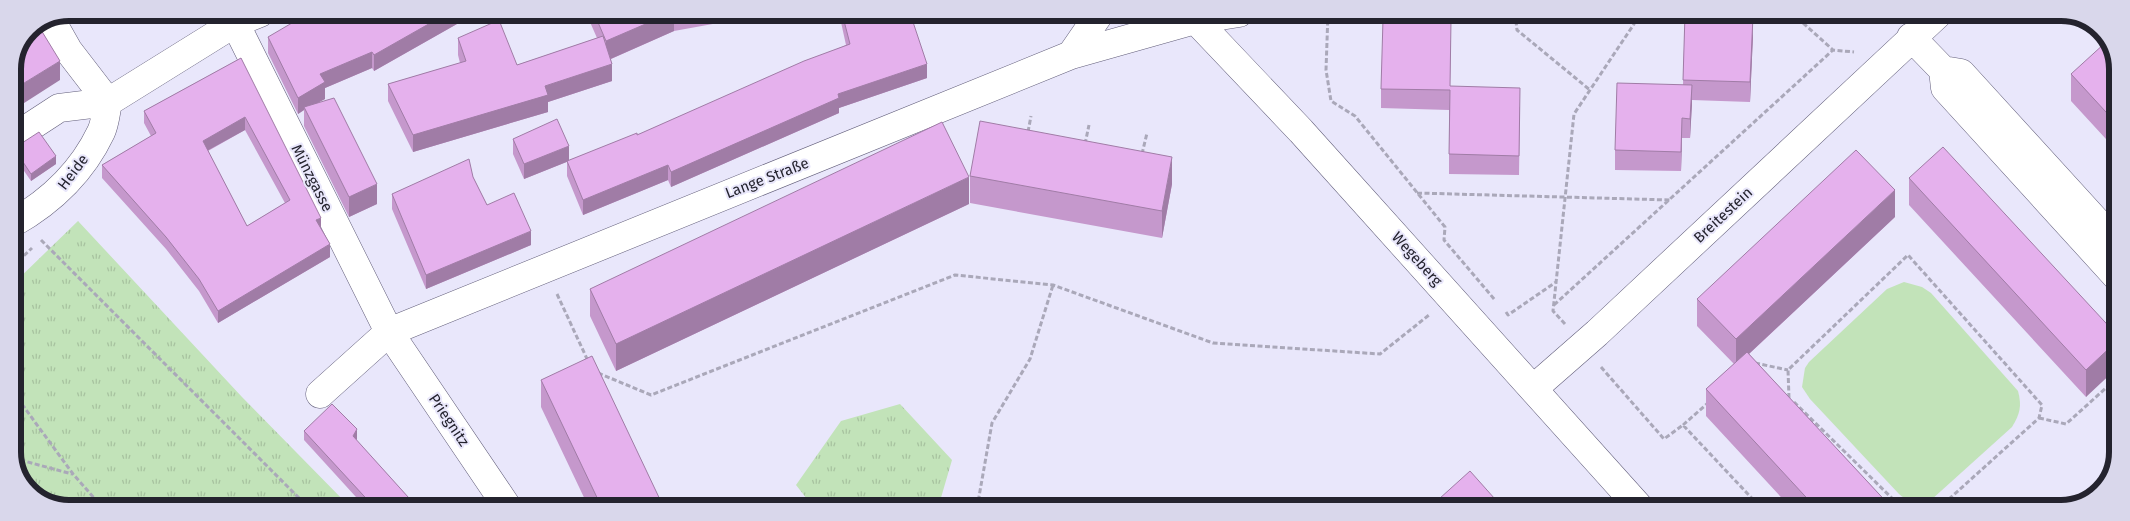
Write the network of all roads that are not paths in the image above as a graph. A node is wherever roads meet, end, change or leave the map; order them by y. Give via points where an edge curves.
1 (234, 21) edge
2 (240, 21) edge
3 (1094, 21) edge
4 (1179, 21) edge
5 (1196, 21) edge
6 (1930, 21) edge
7 (53, 24) edge
8 (1911, 37) junction
9 (1071, 55) junction
10 (1943, 70) junction
11 (108, 102) junction
12 (21, 133) edge
13 (21, 218) edge
14 (2109, 235) edge
15 (2109, 267) edge
16 (389, 332) junction
17 (1533, 389) junction
18 (320, 394) dead end
19 (503, 500) edge
20 (1633, 500) edge

1 - 11 street
2 - 16 street, Münzgasse
3 - 9 street
4 - 9 street, Lange Straße
5 - 17 street, Wegeberg via 1301,131
6 - 8 street, Breitestein
7 - 11 street via 68,50
8 - 10 street
8 - 17 street, Breitestein
9 - 16 street, Lange Straße
10 - 14 street via 1961,73
10 - 15 street via 1945,88
11 - 12 street via 59,108
11 - 13 street, Heide via 102,131 82,163 56,194
16 - 18 street, Lange Straße
16 - 19 street, Priegnitz
17 - 20 street, Wegeberg

